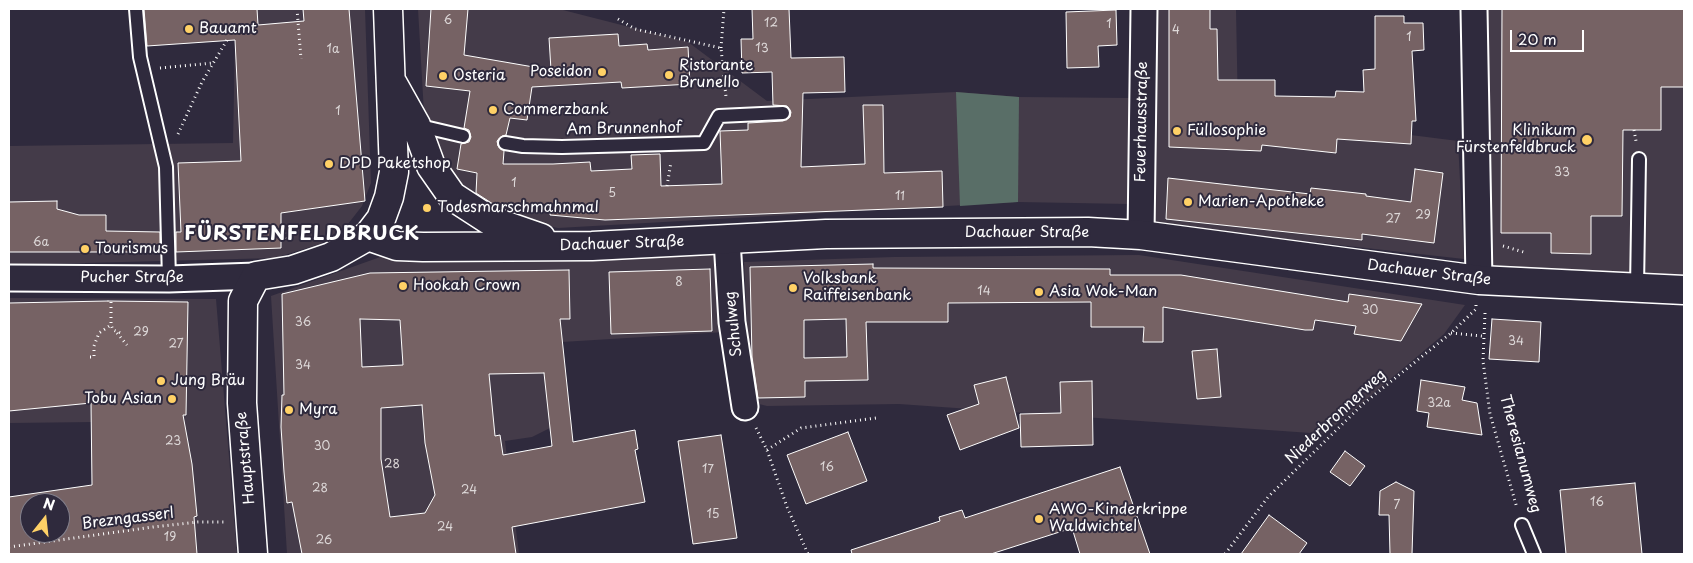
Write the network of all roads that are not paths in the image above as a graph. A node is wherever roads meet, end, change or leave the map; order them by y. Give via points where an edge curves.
1 (136, 9) edge
2 (388, 9) edge
3 (1144, 9) edge
4 (1474, 9) edge
5 (390, 78) junction
6 (783, 113) dead end
7 (416, 125) junction
8 (462, 136) dead end
9 (505, 143) dead end
10 (1639, 159) dead end
11 (1141, 235) junction
12 (368, 236) junction
13 (727, 240) junction
14 (567, 246) junction
15 (256, 276) junction
16 (9, 278) edge
17 (169, 279) junction
18 (1479, 280) junction
19 (1637, 288) junction
20 (1684, 290) edge
21 (745, 407) dead end
22 (1522, 525) road end
23 (253, 554) edge
24 (1534, 554) edge

1 - 17 lane via 142,69 166,167
2 - 5 street
3 - 11 street, Feuerhausstraße
4 - 18 street
5 - 7 street
5 - 12 street via 394,172 381,219
6 - 9 lane, Am Brunnenhof via 719,116 704,143 562,147
7 - 8 lane
7 - 14 street via 429,161 452,196 489,220
10 - 19 lane
11 - 13 street, Dachauer Straße via 1088,232 889,233
11 - 18 street, Dachauer Straße
12 - 14 street, Dachauer Straße via 397,246
12 - 15 street via 330,257 293,270
13 - 14 street, Dachauer Straße
13 - 21 street, Schulweg via 732,322
15 - 17 street, Pucher Straße
15 - 23 street, Hauptstraße via 243,301 242,403
16 - 17 street, Pucher Straße
18 - 19 street, Dachauer Straße
19 - 20 street, Dachauer Straße
22 - 24 lane, Theresianumweg

